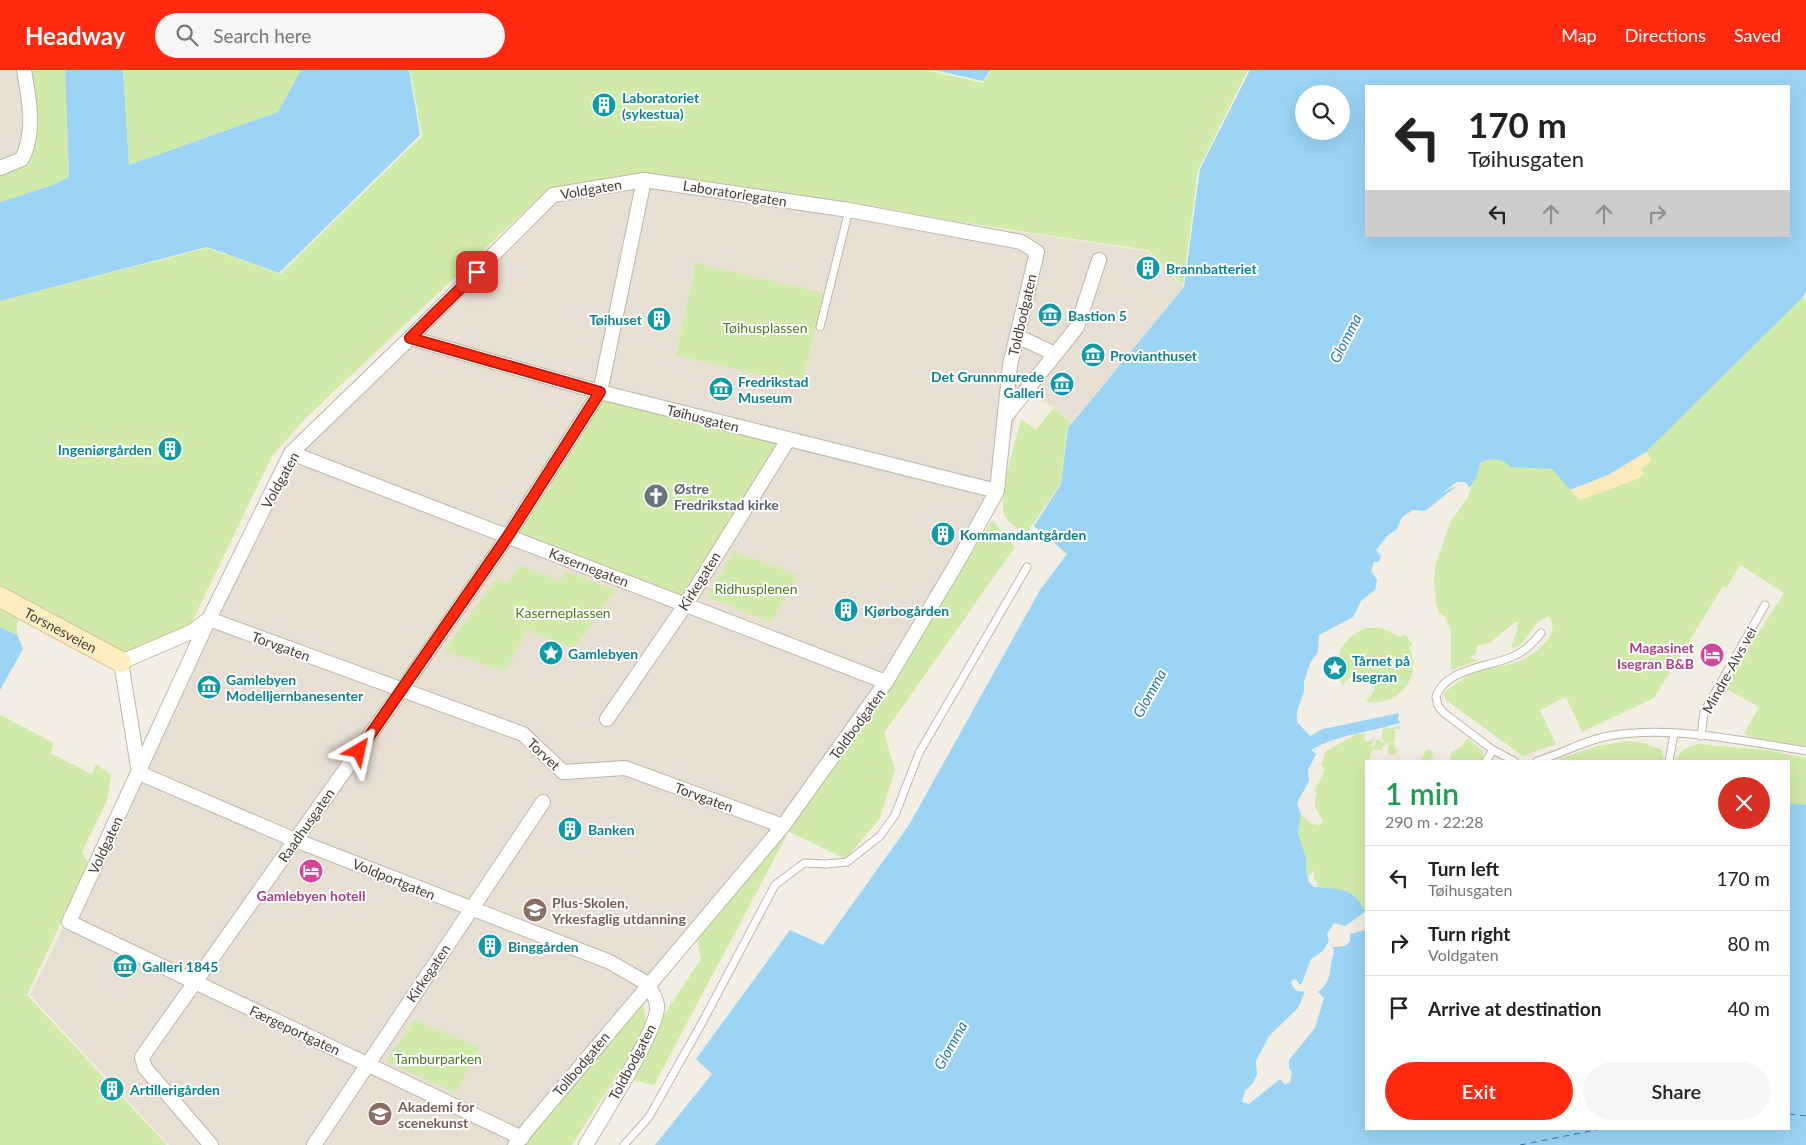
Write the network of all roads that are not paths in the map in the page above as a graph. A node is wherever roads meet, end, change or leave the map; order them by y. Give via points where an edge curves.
1 (24, 70) edge
2 (0, 168) edge
3 (644, 180) junction
4 (849, 210) junction
5 (1037, 252) joint
6 (1099, 260) dead end
7 (820, 328) dead end
8 (1017, 336) junction
9 (410, 338) junction
10 (1056, 354) junction
11 (600, 392) junction
12 (1005, 416) junction
13 (788, 440) junction
14 (291, 453) junction
15 (997, 491) junction
16 (508, 536) junction
17 (1027, 567) dead end
18 (0, 597) edge
19 (686, 604) junction
20 (1765, 605) dead end
21 (208, 619) junction
22 (1541, 633) dead end
23 (121, 662) junction
24 (886, 682) junction
25 (401, 691) junction
26 (606, 719) dead end
27 (523, 734) joint
28 (1674, 734) junction
29 (1701, 736) junction
30 (1492, 750) junction
31 (1806, 751) edge
32 (1487, 760) edge
33 (1512, 760) edge
34 (1541, 760) edge
35 (1669, 760) edge
36 (625, 768) joint
37 (139, 773) junction
38 (543, 802) dead end
39 (783, 826) junction
40 (295, 840) junction
41 (471, 910) junction
42 (69, 922) joint
43 (195, 983) junction
44 (648, 984) junction
45 (368, 1065) junction
46 (519, 1141) edge
47 (211, 1145) edge
48 (314, 1145) edge
49 (586, 1145) edge
50 (624, 1145) edge

1 - 2 street via 31,115 28,147 22,158
3 - 4 street, Laboratoriegaten
3 - 9 street, Voldgaten via 553,195
3 - 11 street
4 - 5 street, Laboratoriegaten via 1021,242
4 - 7 lane
5 - 8 street, Toldbodgaten
6 - 10 street via 1077,327
8 - 10 street
8 - 12 street, Toldbodgaten via 1010,365
9 - 11 street, Tøihusgaten
9 - 14 street, Voldgaten
10 - 12 street
11 - 13 street, Tøihusgaten
11 - 16 street, Raadhusgaten
12 - 15 street, Toldbodgaten
13 - 15 street, Tøihusgaten
13 - 19 street, Kirkegaten
14 - 16 street, Kasernegaten
14 - 21 street, Voldgaten
15 - 24 street, Toldbodgaten
16 - 19 street, Kasernegaten
16 - 25 street, Raadhusgaten
17 - 50 lane via 919,753 895,815 880,836 847,862 804,863 775,885 649,1117
18 - 23 street, Torsnesveien
19 - 24 street, Kasernegaten
19 - 26 street, Kirkegaten
20 - 29 lane, Mindre-Alvs vei via 1704,712
21 - 23 street via 191,632
21 - 25 street, Torvgaten
21 - 37 street, Voldgaten
22 - 30 lane via 1519,654 1459,675 1438,692 1436,702 1441,710
23 - 37 street
24 - 39 street, Toldbodgaten
25 - 27 street, Torvgaten
25 - 40 street, Raadhusgaten
27 - 36 street, Torvet via 563,772
28 - 29 lane
28 - 34 lane via 1608,736
28 - 35 lane
29 - 31 lane
30 - 32 lane
30 - 33 lane
36 - 39 street, Torvgaten
37 - 40 street, Voldportgaten
37 - 42 street, Voldgaten
38 - 41 street, Kirkegaten
39 - 44 street, Toldbodgaten
40 - 41 street, Voldportgaten
40 - 43 street, Raadhusgaten
41 - 44 street, Voldportgaten via 610,962
41 - 45 street, Kirkegaten
42 - 43 street, Færgeportgaten
43 - 45 street, Færgeportgaten
43 - 47 street, Raadhusgaten via 142,1056 145,1068
44 - 46 street, Tollbodgaten
44 - 49 street, Toldbodgaten via 658,1006 653,1023 643,1047
45 - 46 street, Færgeportgaten
45 - 48 street, Kirkegaten

